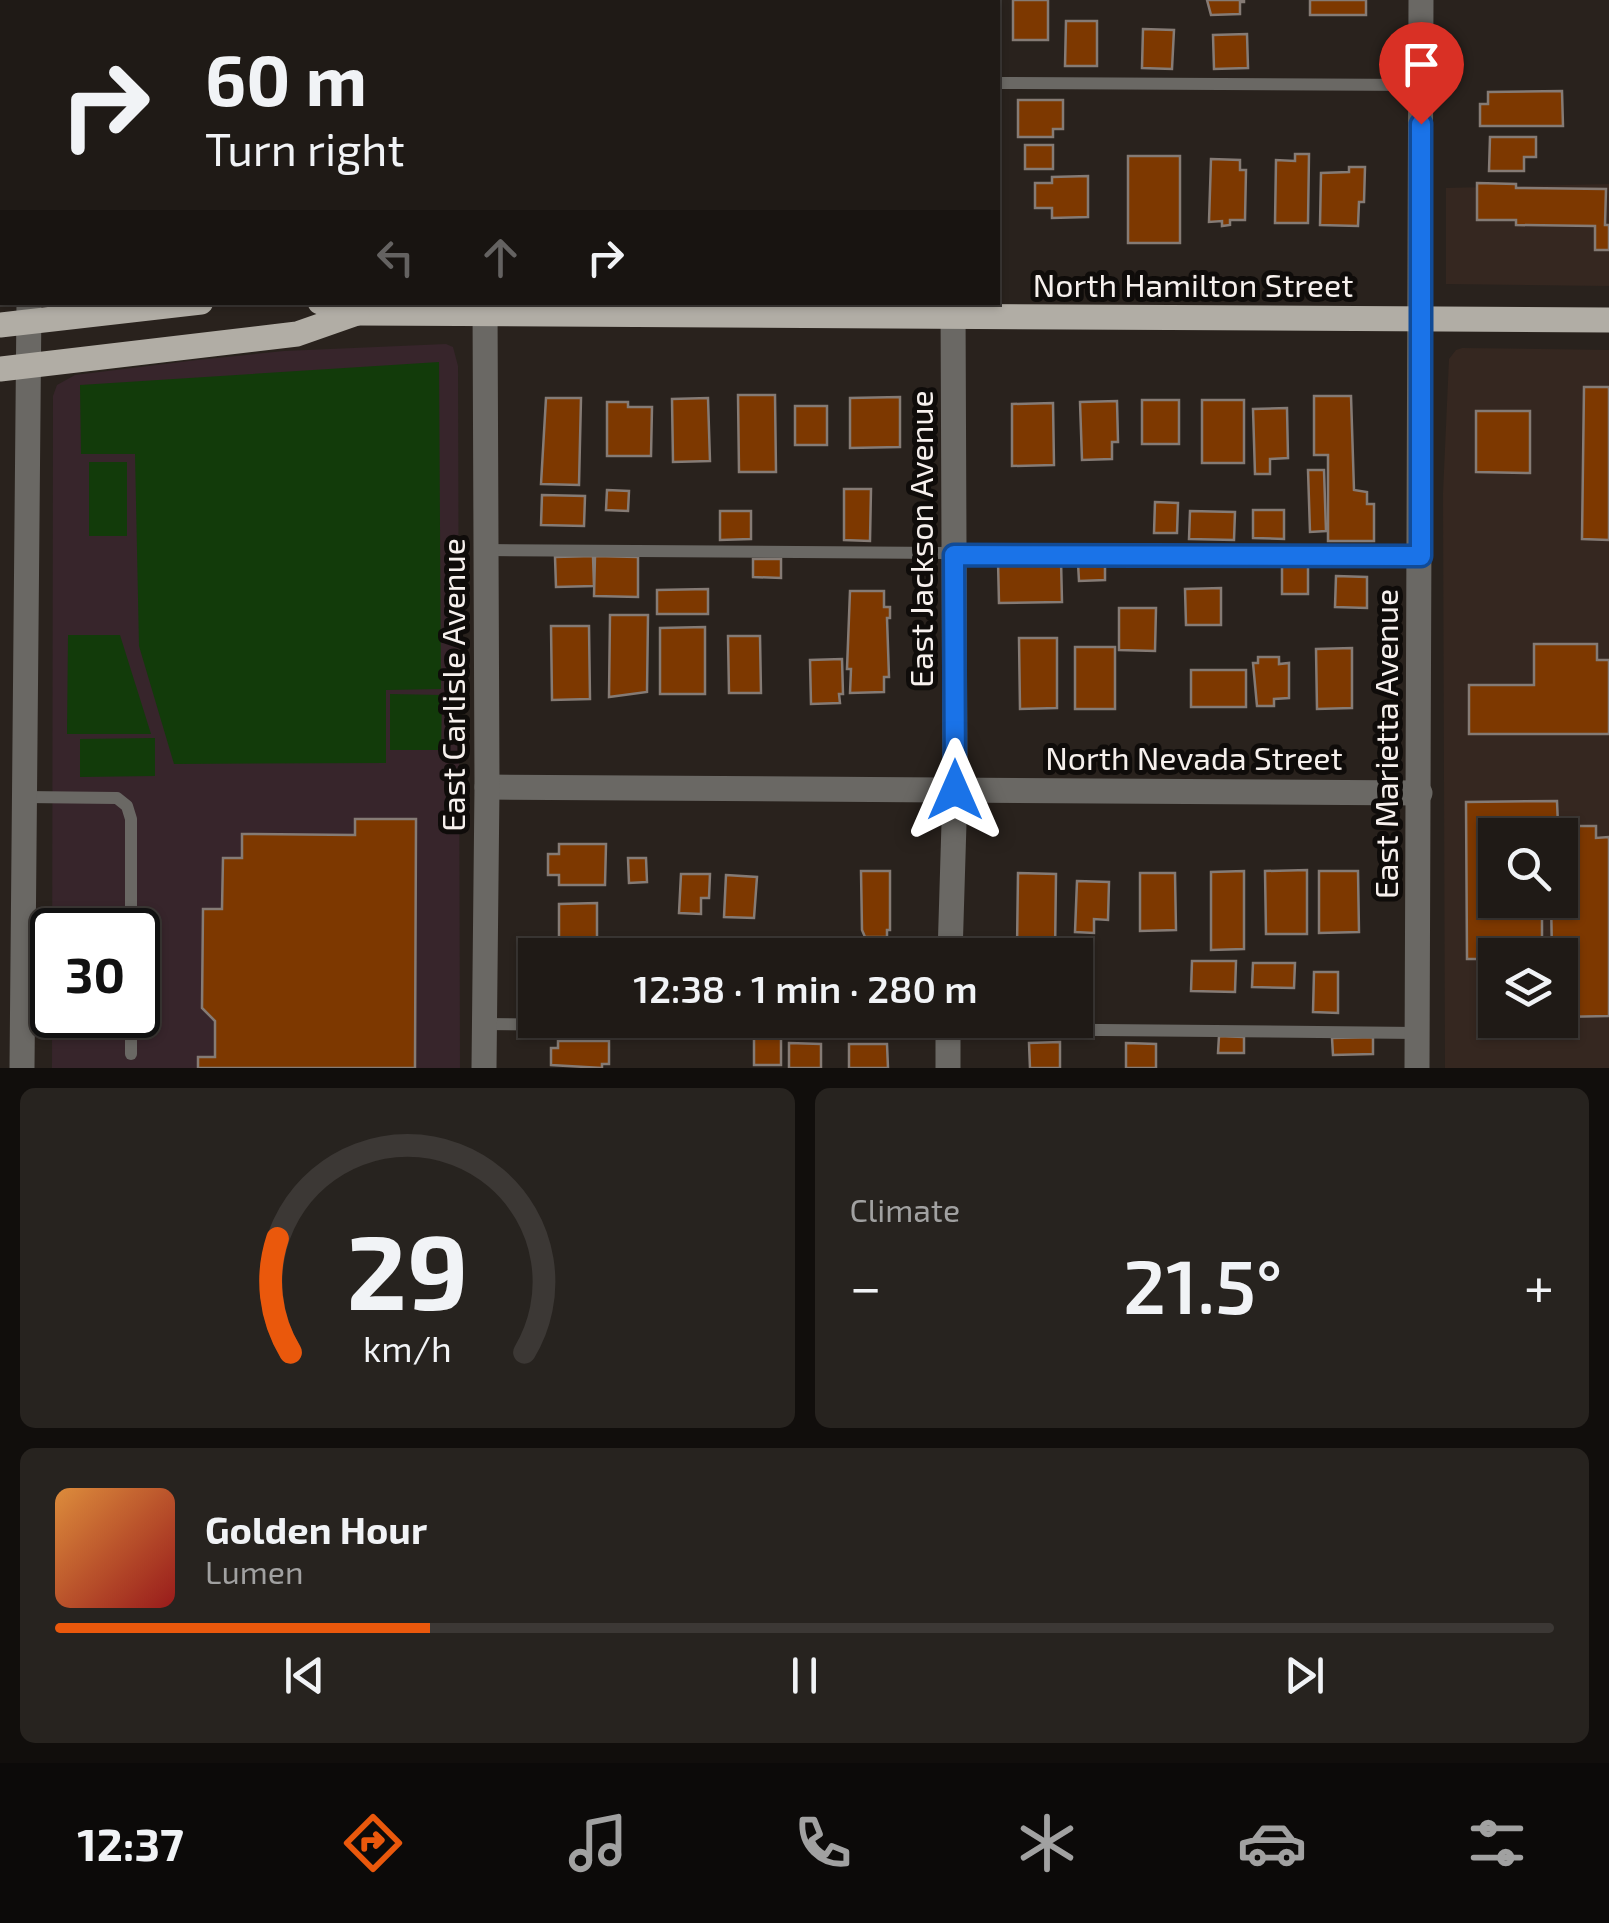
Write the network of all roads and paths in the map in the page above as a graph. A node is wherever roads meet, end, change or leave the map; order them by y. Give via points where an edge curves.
1 (1421, 0) edge
2 (1000, 83) edge
3 (1421, 85) junction
4 (149, 305) edge
5 (330, 305) edge
6 (485, 308) edge
7 (953, 310) edge
8 (29, 312) edge
9 (357, 313) junction
10 (1420, 319) junction
11 (1609, 320) edge
12 (0, 325) edge
13 (29, 366) junction
14 (0, 369) edge
15 (486, 550) junction
16 (954, 555) junction
17 (1421, 556) junction
18 (487, 787) junction
19 (955, 790) junction
20 (1420, 793) junction
21 (25, 798) junction
22 (131, 908) edge
23 (951, 938) edge
24 (484, 1024) junction
25 (518, 1024) edge
26 (1093, 1027) edge
27 (1417, 1033) junction
28 (131, 1038) edge
29 (948, 1038) edge
30 (131, 1054) dead end
31 (22, 1068) edge
32 (484, 1068) edge
33 (948, 1068) edge
34 (1417, 1068) edge

1 - 3 street, East Marietta Avenue
2 - 3 lane
3 - 10 street, East Marietta Avenue
4 - 8 main road
5 - 9 main road, North Hamilton Street
6 - 7 main road, North Hamilton Street
6 - 9 main road, North Hamilton Street
6 - 15 street, East Carlisle Avenue
7 - 10 main road, North Hamilton Street
7 - 16 street, East Jackson Avenue
8 - 12 main road
8 - 13 street
9 - 13 main road, North Hamilton Street via 296,334
10 - 11 main road, North Hamilton Street
10 - 17 street, East Marietta Avenue
13 - 14 main road, North Hamilton Street
13 - 21 street
15 - 16 lane
15 - 18 street, East Carlisle Avenue
16 - 17 lane
16 - 19 street, East Jackson Avenue
17 - 20 street, East Marietta Avenue
18 - 19 street, North Nevada Street
18 - 24 street, East Carlisle Avenue
19 - 20 street, North Nevada Street
19 - 23 street, East Jackson Avenue
20 - 27 street, East Marietta Avenue
21 - 22 lane via 117,798 127,806
21 - 31 street
24 - 25 lane
24 - 32 street, East Carlisle Avenue
26 - 27 lane
27 - 34 street, East Marietta Avenue
28 - 30 lane
29 - 33 street

